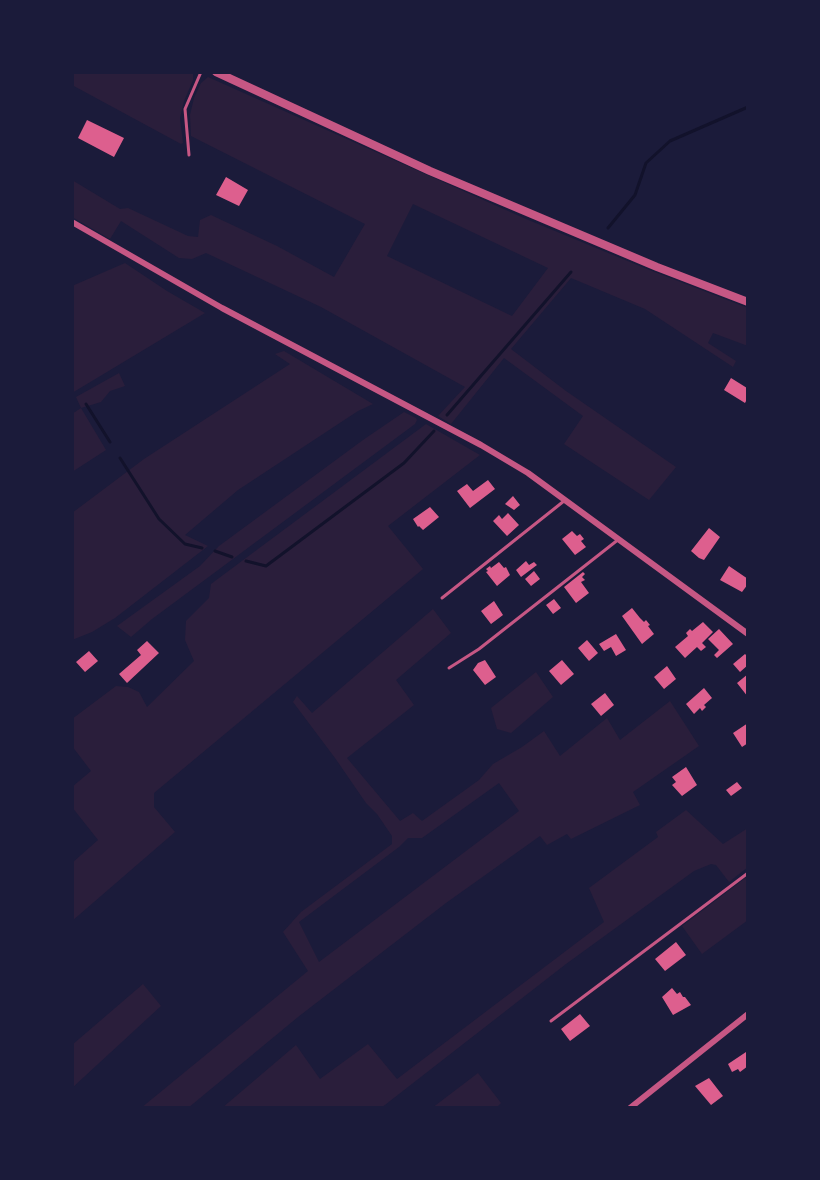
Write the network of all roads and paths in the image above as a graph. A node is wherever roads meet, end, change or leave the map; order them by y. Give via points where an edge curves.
1 (201, 72) edge
2 (216, 72) edge
3 (189, 155) dead end
4 (72, 222) edge
5 (748, 302) edge
6 (565, 500) junction
7 (619, 539) junction
8 (442, 598) dead end
9 (748, 634) edge
10 (449, 668) dead end
11 (748, 873) edge
12 (748, 1014) edge
13 (551, 1021) dead end
14 (630, 1108) edge

1 - 3 lane via 185,109
2 - 5 street via 430,171
4 - 6 street via 222,308 481,445
6 - 7 street
6 - 8 lane
7 - 9 street
7 - 10 lane
11 - 13 lane
12 - 14 street

